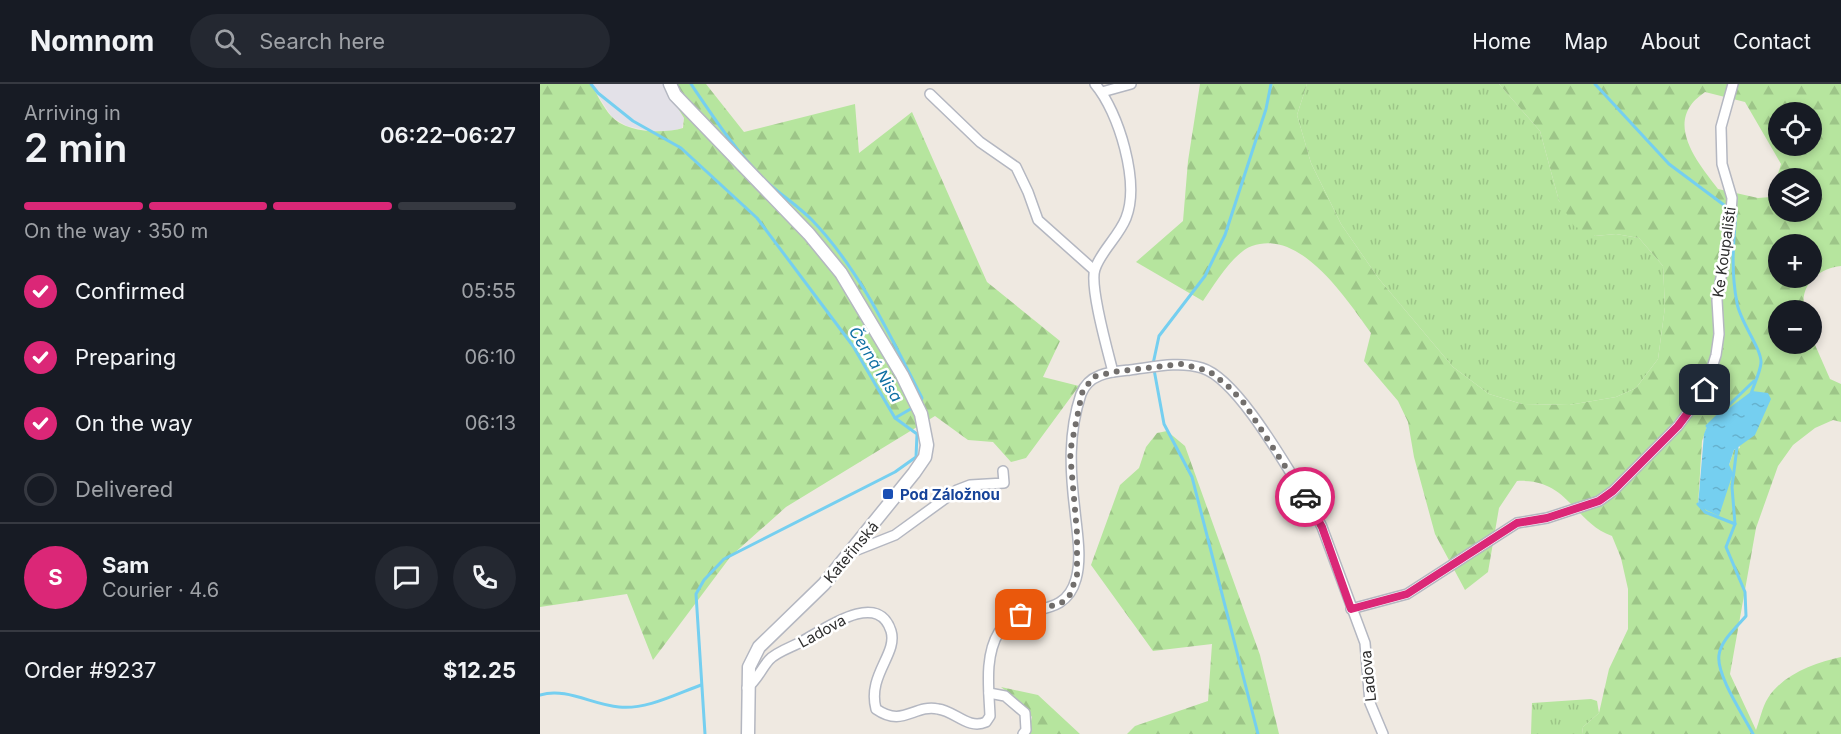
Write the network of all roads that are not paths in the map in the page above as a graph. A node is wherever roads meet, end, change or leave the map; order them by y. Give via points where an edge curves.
1 (670, 84) edge
2 (1095, 84) edge
3 (1131, 84) edge
4 (1733, 84) edge
5 (1102, 92) junction
6 (930, 94) dead end
7 (1094, 270) junction
8 (1113, 372) junction
9 (1003, 471) dead end
10 (852, 552) junction
11 (1351, 609) junction
12 (747, 688) junction
13 (989, 693) junction
14 (748, 734) edge
15 (1023, 734) edge
16 (1383, 734) edge

1 - 10 street, Kateřinská via 675,95 841,273 921,414 926,431 925,457
2 - 5 street
3 - 5 street
4 - 11 street, Ke Koupališti via 1721,127 1722,164 1732,202 1731,218 1717,300 1719,334 1705,390 1678,426 1599,501 1517,523 1407,594
5 - 7 street via 1122,138 1130,197 1126,219
6 - 7 street via 980,142 1016,167 1038,220
7 - 8 street via 1096,298
8 - 11 street, Ladova via 1181,364 1209,371 1228,386 1244,403 1318,518
8 - 13 street, Ladova via 1087,382 1076,419 1070,452 1078,554 1074,585 1061,603 1021,615 999,631 991,656
9 - 10 street via 1004,483 957,490 895,535
10 - 12 street, Kateřinská via 759,647 748,667
11 - 16 street, Ladova via 1365,643 1370,703
12 - 13 street, Ladova via 758,679 770,658 853,613 870,612 882,618 891,631 890,646 872,694 876,709 885,716 905,717 931,708 967,723 982,724 990,717
12 - 14 street, Kateřinská
13 - 15 street via 1005,696 1026,713

